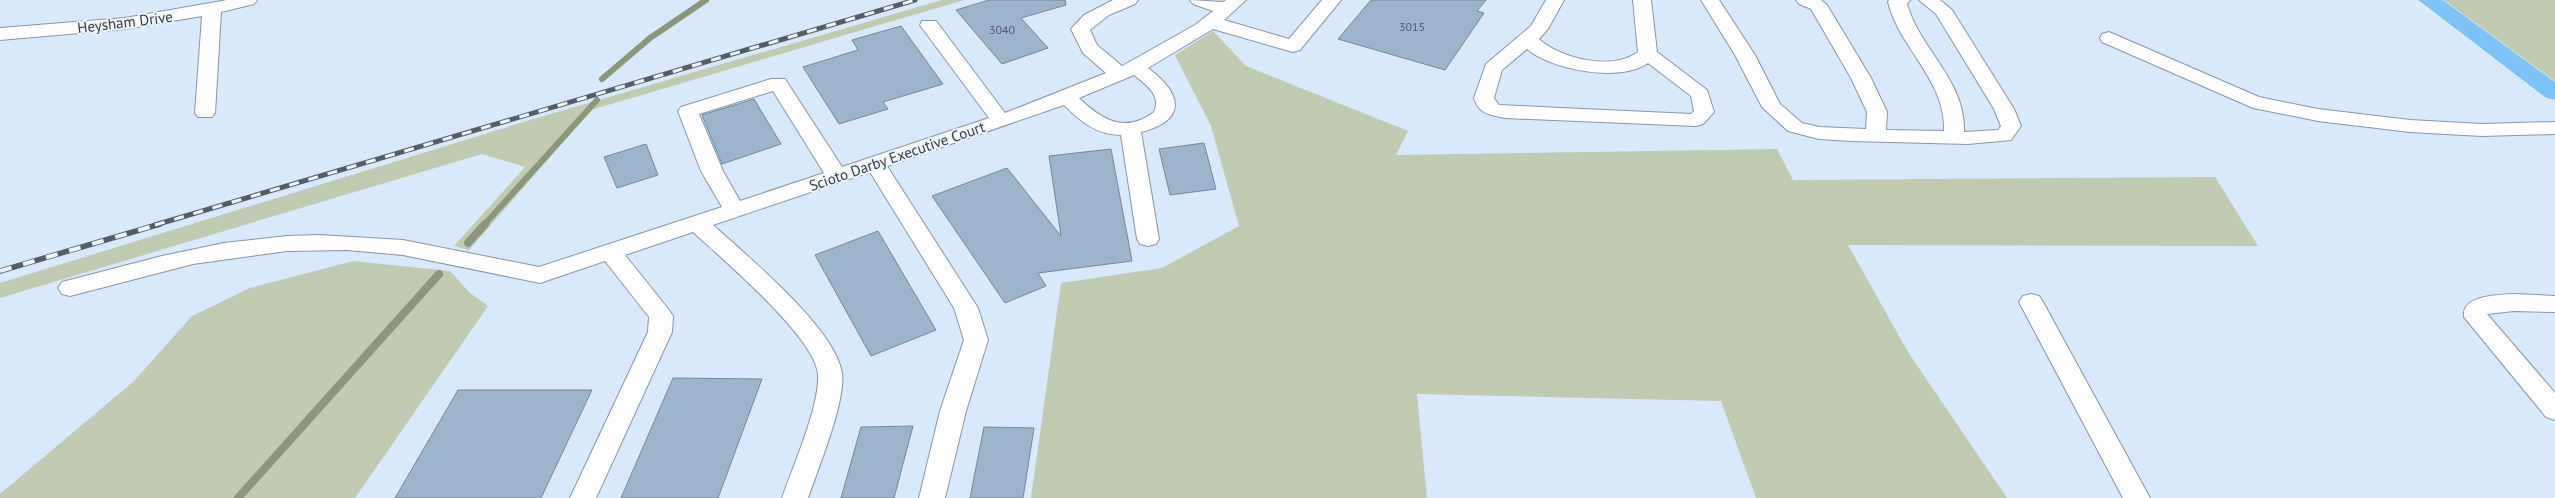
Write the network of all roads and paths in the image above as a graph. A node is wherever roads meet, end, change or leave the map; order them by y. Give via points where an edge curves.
1 (248, 0) edge
2 (1129, 0) edge
3 (1199, 0) edge
4 (1332, 0) edge
5 (1555, 0) edge
6 (1642, 0) edge
7 (1710, 0) edge
8 (1805, 0) edge
9 (1901, 0) edge
10 (1928, 0) edge
11 (2429, 0) edge
12 (1232, 4) edge
13 (212, 9) junction
14 (1210, 22) junction
15 (929, 25) dead end
16 (0, 34) edge
17 (2110, 38) dead end
18 (1528, 39) junction
19 (1648, 54) junction
20 (1127, 71) junction
21 (2555, 93) edge
22 (1066, 96) junction
23 (206, 113) dead end
24 (1001, 121) junction
25 (2555, 128) edge
26 (1130, 130) junction
27 (1876, 136) junction
28 (1954, 137) junction
29 (875, 163) junction
30 (837, 176) junction
31 (735, 210) junction
32 (697, 223) junction
33 (1148, 239) dead end
34 (610, 252) junction
35 (70, 288) dead end
36 (2031, 302) dead end
37 (2555, 304) edge
38 (2555, 410) edge
39 (583, 498) edge
40 (795, 498) edge
41 (932, 498) edge
42 (2138, 498) edge

1 - 13 street, Heysham Drive
2 - 20 street via 1087,20 1080,29 1081,38 1098,56
3 - 12 street
4 - 14 street via 1293,46
5 - 18 street via 1539,29
6 - 19 street
7 - 27 street via 1745,55 1772,107 1795,126 1819,133
8 - 27 street via 1818,5 1861,78 1877,112
9 - 28 street via 1897,2 1899,13 1952,105
10 - 28 street via 1943,10 2004,109 2011,126 2004,136
11 - 21 main road
12 - 14 street, Scioto Darby Executive Court
13 - 16 street, Heysham Drive via 100,27
13 - 23 street
14 - 20 street, Scioto Darby Executive Court
15 - 24 street
17 - 25 street via 2253,102 2318,115 2410,126 2482,130
18 - 19 street via 1544,53 1571,63 1610,67 1633,65
18 - 19 street via 1493,68 1484,98 1492,109 1696,120 1704,112 1700,94
20 - 22 street, Scioto Darby Executive Court
20 - 26 street via 1160,87 1166,100 1162,116
22 - 24 street, Scioto Darby Executive Court
22 - 26 street via 1093,122
24 - 29 street, Scioto Darby Executive Court
26 - 33 street
27 - 28 street
29 - 30 street, Scioto Darby Executive Court
29 - 41 street via 966,308 976,340 953,411
30 - 31 street, Scioto Darby Executive Court
30 - 31 street via 778,83 688,111 712,171
31 - 32 street, Scioto Darby Executive Court
32 - 34 street, Scioto Darby Executive Court
32 - 40 street via 774,296 821,350 830,371 828,392
34 - 35 street, Scioto Darby Executive Court via 540,275 394,246 319,242 238,249 161,263
34 - 39 street via 661,316 660,332
36 - 42 street
37 - 38 street via 2482,305 2476,310 2476,317

